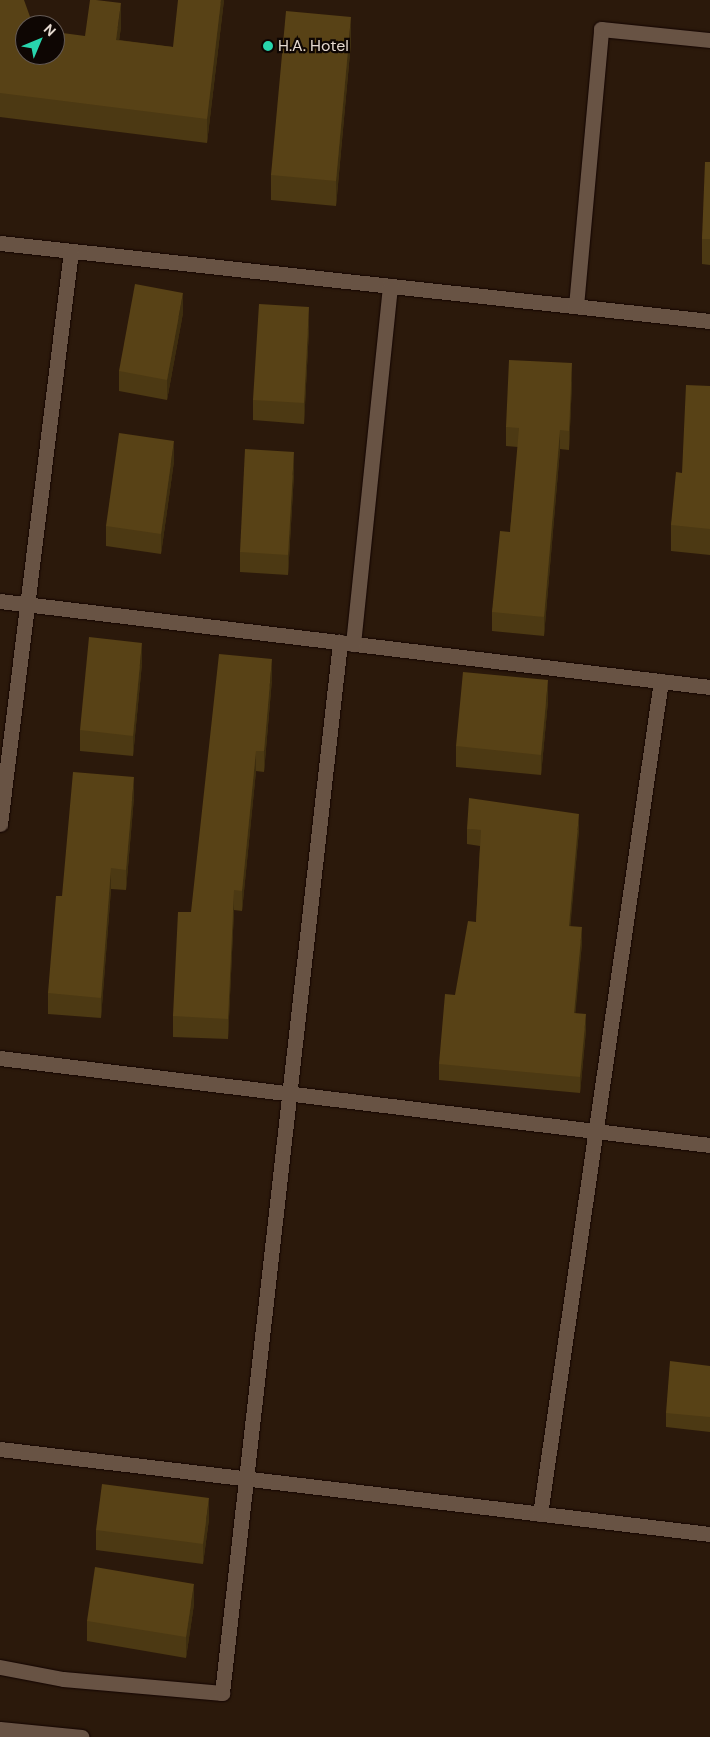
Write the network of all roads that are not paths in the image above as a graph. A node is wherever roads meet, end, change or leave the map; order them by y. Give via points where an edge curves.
1 (710, 40) edge
2 (0, 243) edge
3 (71, 251) junction
4 (390, 286) junction
5 (576, 306) junction
6 (710, 321) edge
7 (0, 601) edge
8 (27, 604) junction
9 (346, 643) junction
10 (661, 681) junction
11 (710, 687) edge
12 (0, 824) edge
13 (0, 1058) edge
14 (290, 1093) junction
15 (596, 1131) junction
16 (710, 1145) edge
17 (0, 1449) edge
18 (248, 1478) junction
19 (540, 1514) junction
20 (710, 1534) edge
21 (0, 1668) edge
22 (0, 1729) edge
23 (82, 1737) edge

1 - 5 street via 601,29
2 - 3 street
3 - 4 street
3 - 8 street
4 - 5 street
4 - 9 street
5 - 6 street
7 - 8 street
8 - 9 street
8 - 12 street
9 - 10 street
9 - 14 street
10 - 11 street
10 - 15 street
13 - 14 street
14 - 15 street
14 - 18 street
15 - 16 street
15 - 19 street
17 - 18 street
18 - 19 street
18 - 21 street via 222,1693 63,1679
19 - 20 street
22 - 23 street

